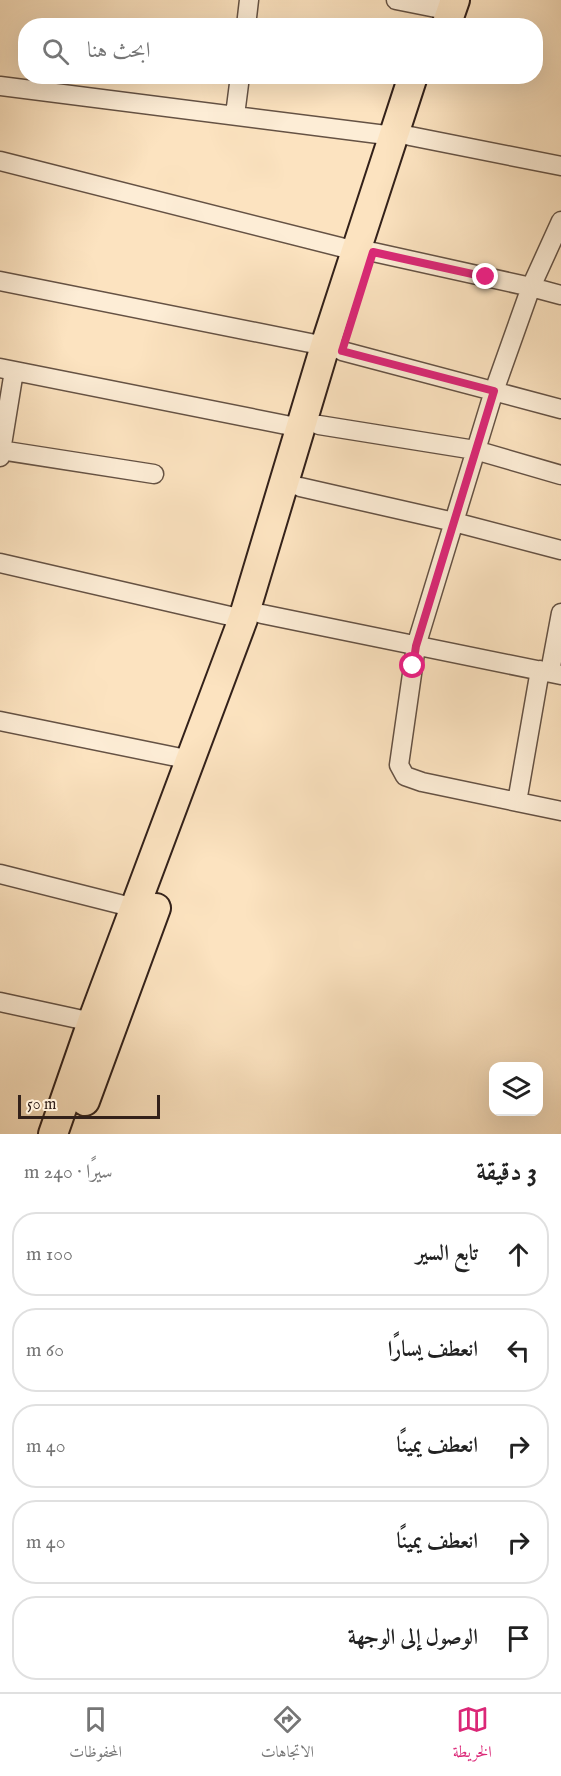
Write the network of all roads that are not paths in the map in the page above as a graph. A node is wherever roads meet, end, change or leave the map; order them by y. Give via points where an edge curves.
1 (249, 0) edge
2 (396, 0) edge
3 (441, 12) edge
4 (247, 18) edge
5 (239, 84) edge
6 (412, 84) edge
7 (425, 84) edge
8 (0, 86) edge
9 (235, 115) junction
10 (402, 136) junction
11 (0, 161) edge
12 (561, 166) edge
13 (561, 221) edge
14 (365, 252) junction
15 (0, 281) edge
16 (531, 287) junction
17 (561, 295) edge
18 (334, 349) junction
19 (7, 369) edge
20 (494, 391) junction
21 (561, 409) edge
22 (310, 426) junction
23 (475, 450) junction
24 (0, 453) edge
25 (154, 474) dead end
26 (561, 475) edge
27 (300, 487) junction
28 (454, 522) junction
29 (561, 550) edge
30 (0, 563) edge
31 (561, 613) edge
32 (253, 617) junction
33 (416, 646) junction
34 (550, 672) edge
35 (0, 721) edge
36 (191, 760) junction
37 (517, 802) junction
38 (561, 810) edge
39 (0, 874) edge
40 (135, 908) junction
41 (0, 1002) edge
42 (92, 1022) junction
43 (52, 1134) edge
44 (72, 1134) edge

1 - 4 street
2 - 3 street
5 - 9 street
6 - 10 main road
7 - 10 main road
8 - 9 street
9 - 10 street
10 - 12 street
10 - 14 main road
11 - 14 street
13 - 16 street
14 - 16 street
14 - 18 main road
15 - 18 street
16 - 17 street
16 - 20 street
18 - 20 street
18 - 22 main road
19 - 22 street
19 - 24 street
20 - 21 street
20 - 23 street
22 - 23 street
22 - 27 main road
22 - 32 main road
23 - 26 street
23 - 28 street
24 - 25 street
27 - 28 street
27 - 32 main road
28 - 29 street
28 - 33 street
30 - 32 street
31 - 34 street
32 - 33 street
32 - 36 main road
32 - 44 main road via 247,662
33 - 34 street
33 - 37 street via 399,765 405,776
34 - 37 street
35 - 36 street
36 - 40 main road
37 - 38 street
39 - 40 street
40 - 42 main road
41 - 42 street
42 - 43 main road

